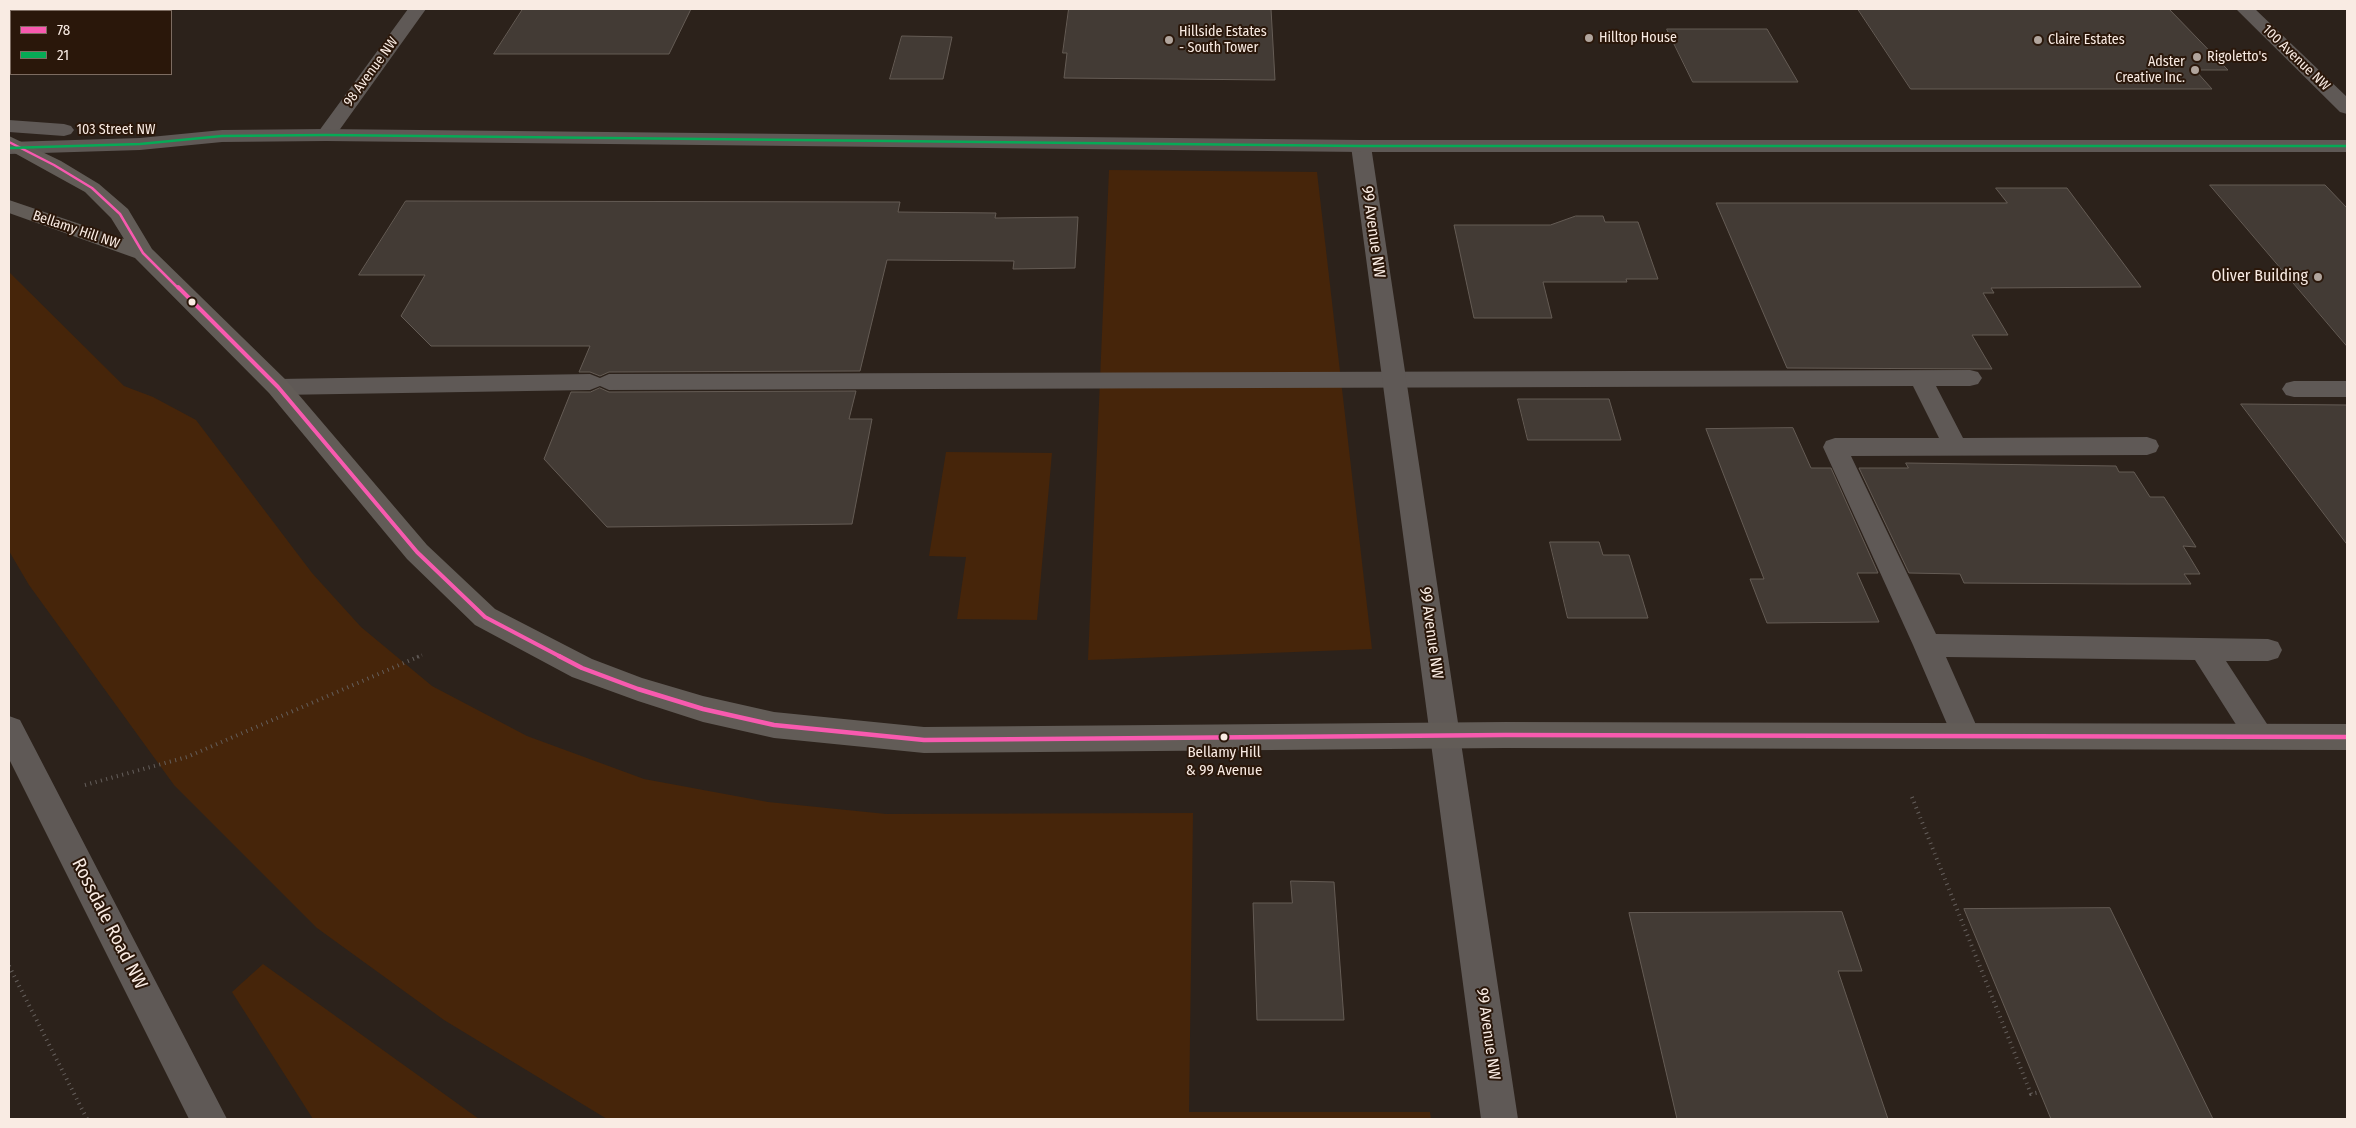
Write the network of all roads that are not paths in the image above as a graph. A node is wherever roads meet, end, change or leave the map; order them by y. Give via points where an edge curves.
1 (417, 9) edge
2 (2245, 9) edge
3 (2347, 108) edge
4 (9, 126) edge
5 (326, 135) junction
6 (222, 136) junction
7 (12, 146) edge
8 (1361, 146) junction
9 (2347, 146) edge
10 (9, 206) edge
11 (143, 253) junction
12 (1920, 378) junction
13 (1970, 378) dead end
14 (1394, 380) junction
15 (278, 387) junction
16 (2294, 389) dead end
17 (2347, 389) edge
18 (2147, 446) dead end
19 (1956, 447) junction
20 (1927, 645) junction
21 (2203, 649) junction
22 (2268, 650) dead end
23 (9, 729) edge
24 (1445, 736) junction
25 (1966, 736) junction
26 (2259, 736) junction
27 (2347, 737) edge
28 (209, 1119) edge
29 (1500, 1119) edge

1 - 5 street, 98 Avenue NW
2 - 3 street, 100 Avenue NW
4 - 6 street, 103 Street NW via 50,130 154,128
5 - 6 street, 103 Street NW
5 - 8 street, 103 Street NW
6 - 7 street, 103 Street NW via 140,144
7 - 11 main road, Bellamy Hill NW via 54,165 92,188 120,214
8 - 9 street, 103 Street NW
8 - 14 street, 99 Avenue NW
10 - 11 main road, Bellamy Hill NW
11 - 15 main road, Bellamy Hill NW
12 - 13 lane
12 - 14 lane
12 - 19 lane
14 - 15 lane via 599,382
14 - 24 street, 99 Avenue NW
15 - 24 main road, Bellamy Hill NW via 417,552 485,617 582,668 703,709 774,724 924,740
16 - 17 lane
18 - 19 lane
19 - 20 lane via 1835,447
20 - 21 lane
20 - 25 lane
21 - 22 lane
21 - 26 lane
23 - 28 street, Rossdale Road NW
24 - 25 main road, Bellamy Hill NW
24 - 29 street, 99 Avenue NW
25 - 26 main road, Bellamy Hill NW
26 - 27 main road, Bellamy Hill NW

